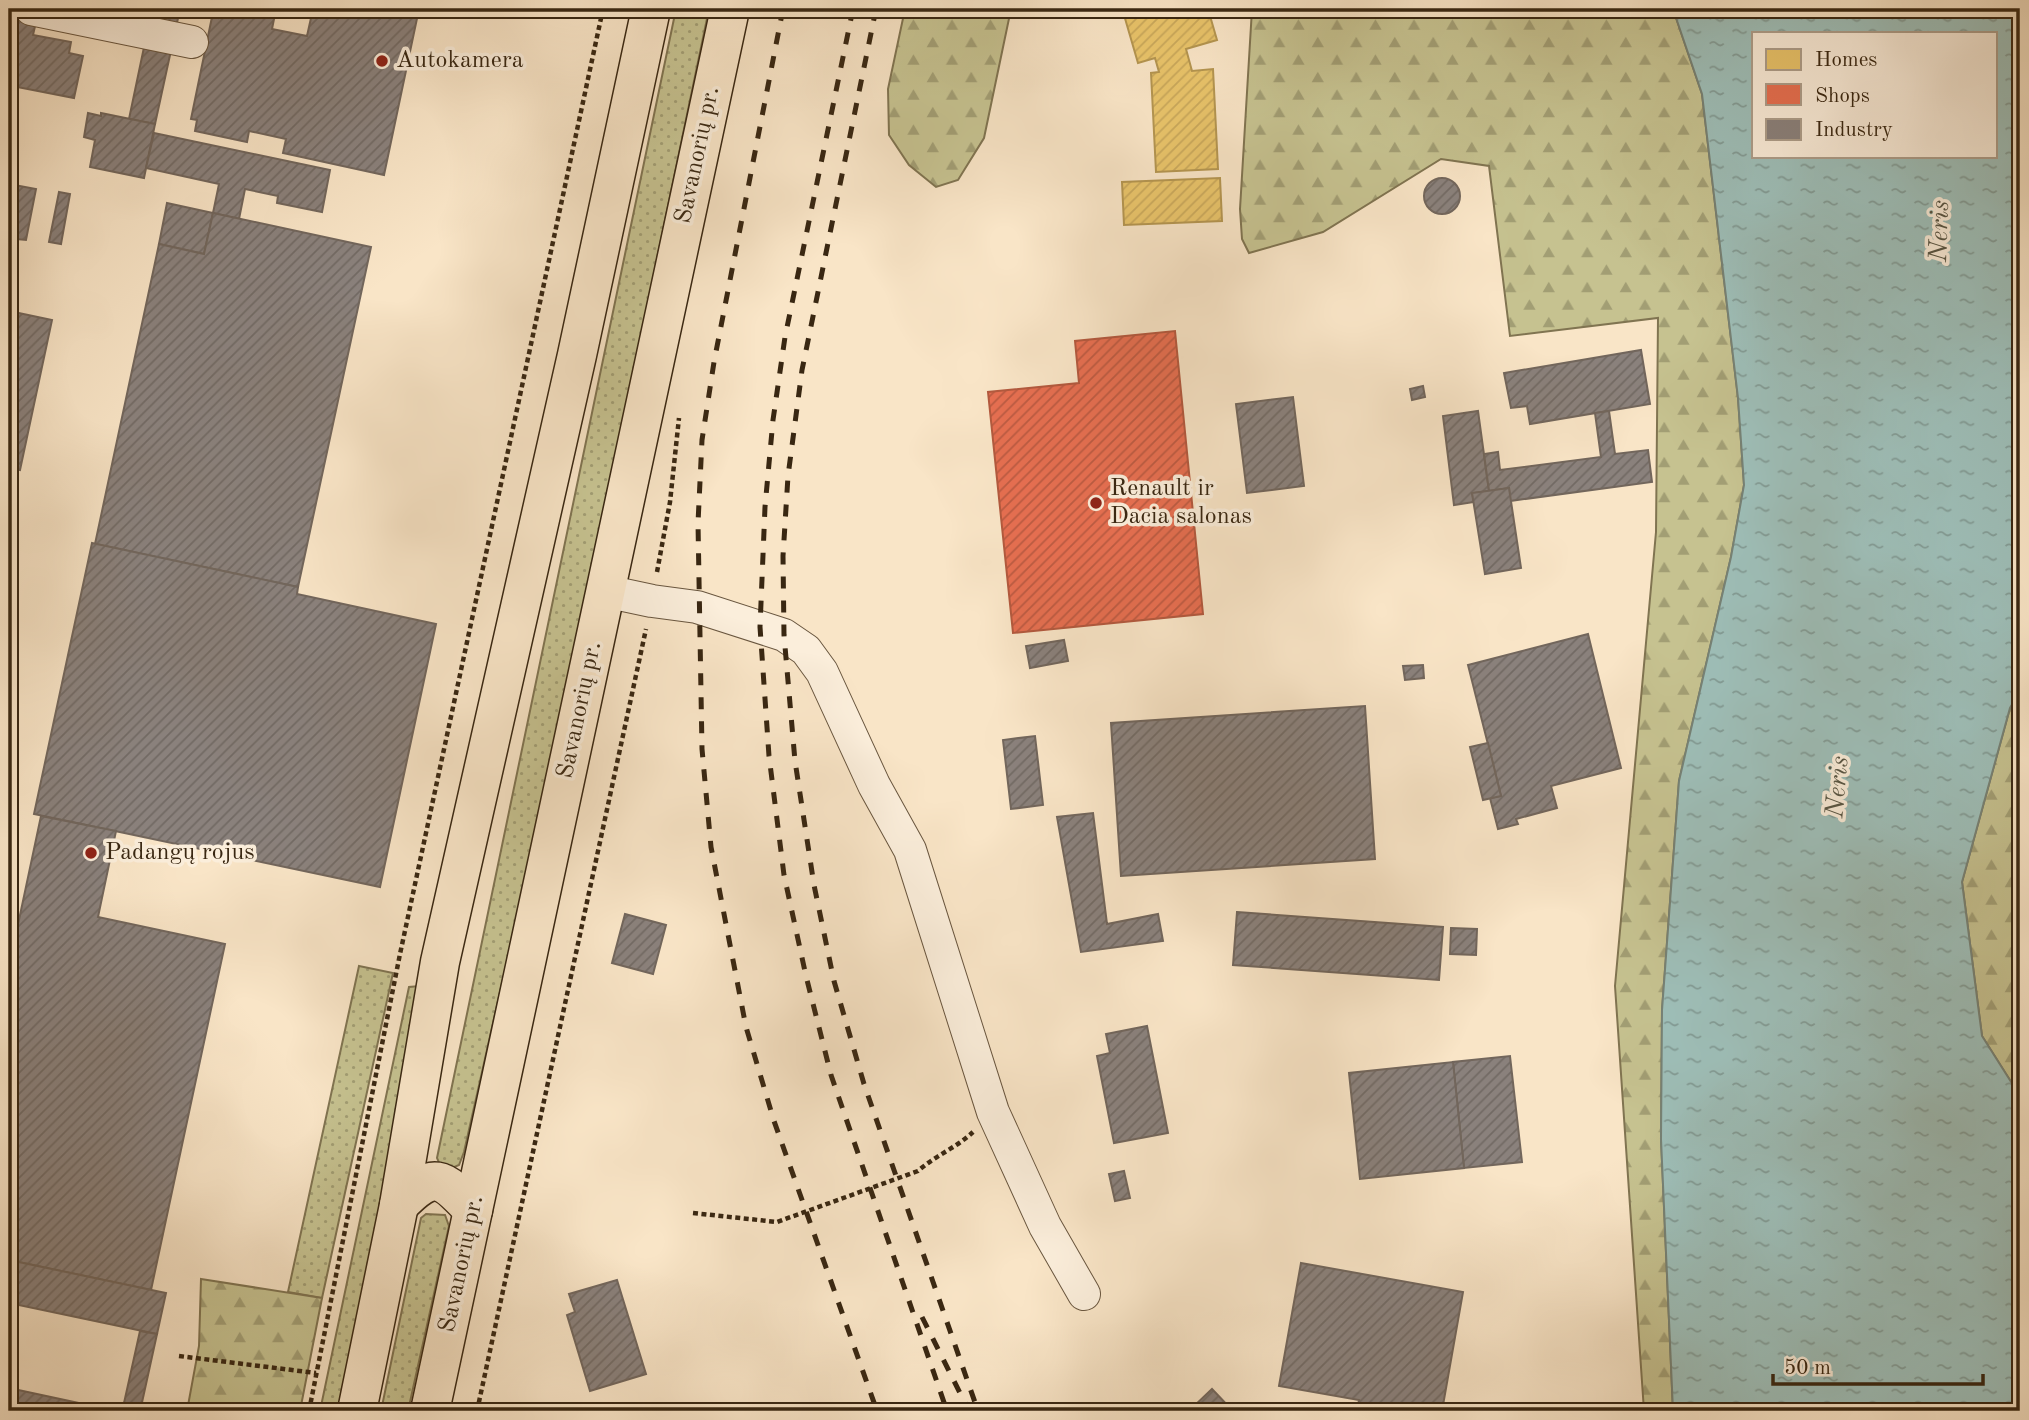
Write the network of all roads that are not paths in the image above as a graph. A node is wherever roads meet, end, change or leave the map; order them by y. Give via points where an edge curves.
1 (31, 9) edge
2 (651, 9) edge
3 (730, 9) edge
4 (192, 42) dead end
5 (605, 591) junction
6 (399, 1205) junction
7 (473, 1210) junction
8 (1084, 1294) dead end
9 (357, 1411) edge
10 (430, 1411) edge

1 - 4 street
2 - 6 highway via 440,962
3 - 5 highway, Savanorių pr.
5 - 7 highway, Savanorių pr.
5 - 8 street via 697,607 783,635 806,650 822,672 910,850 993,1112 1045,1226
6 - 7 highway via 414,1189 440,1181 451,1186
6 - 9 highway
7 - 10 highway, Savanorių pr.

